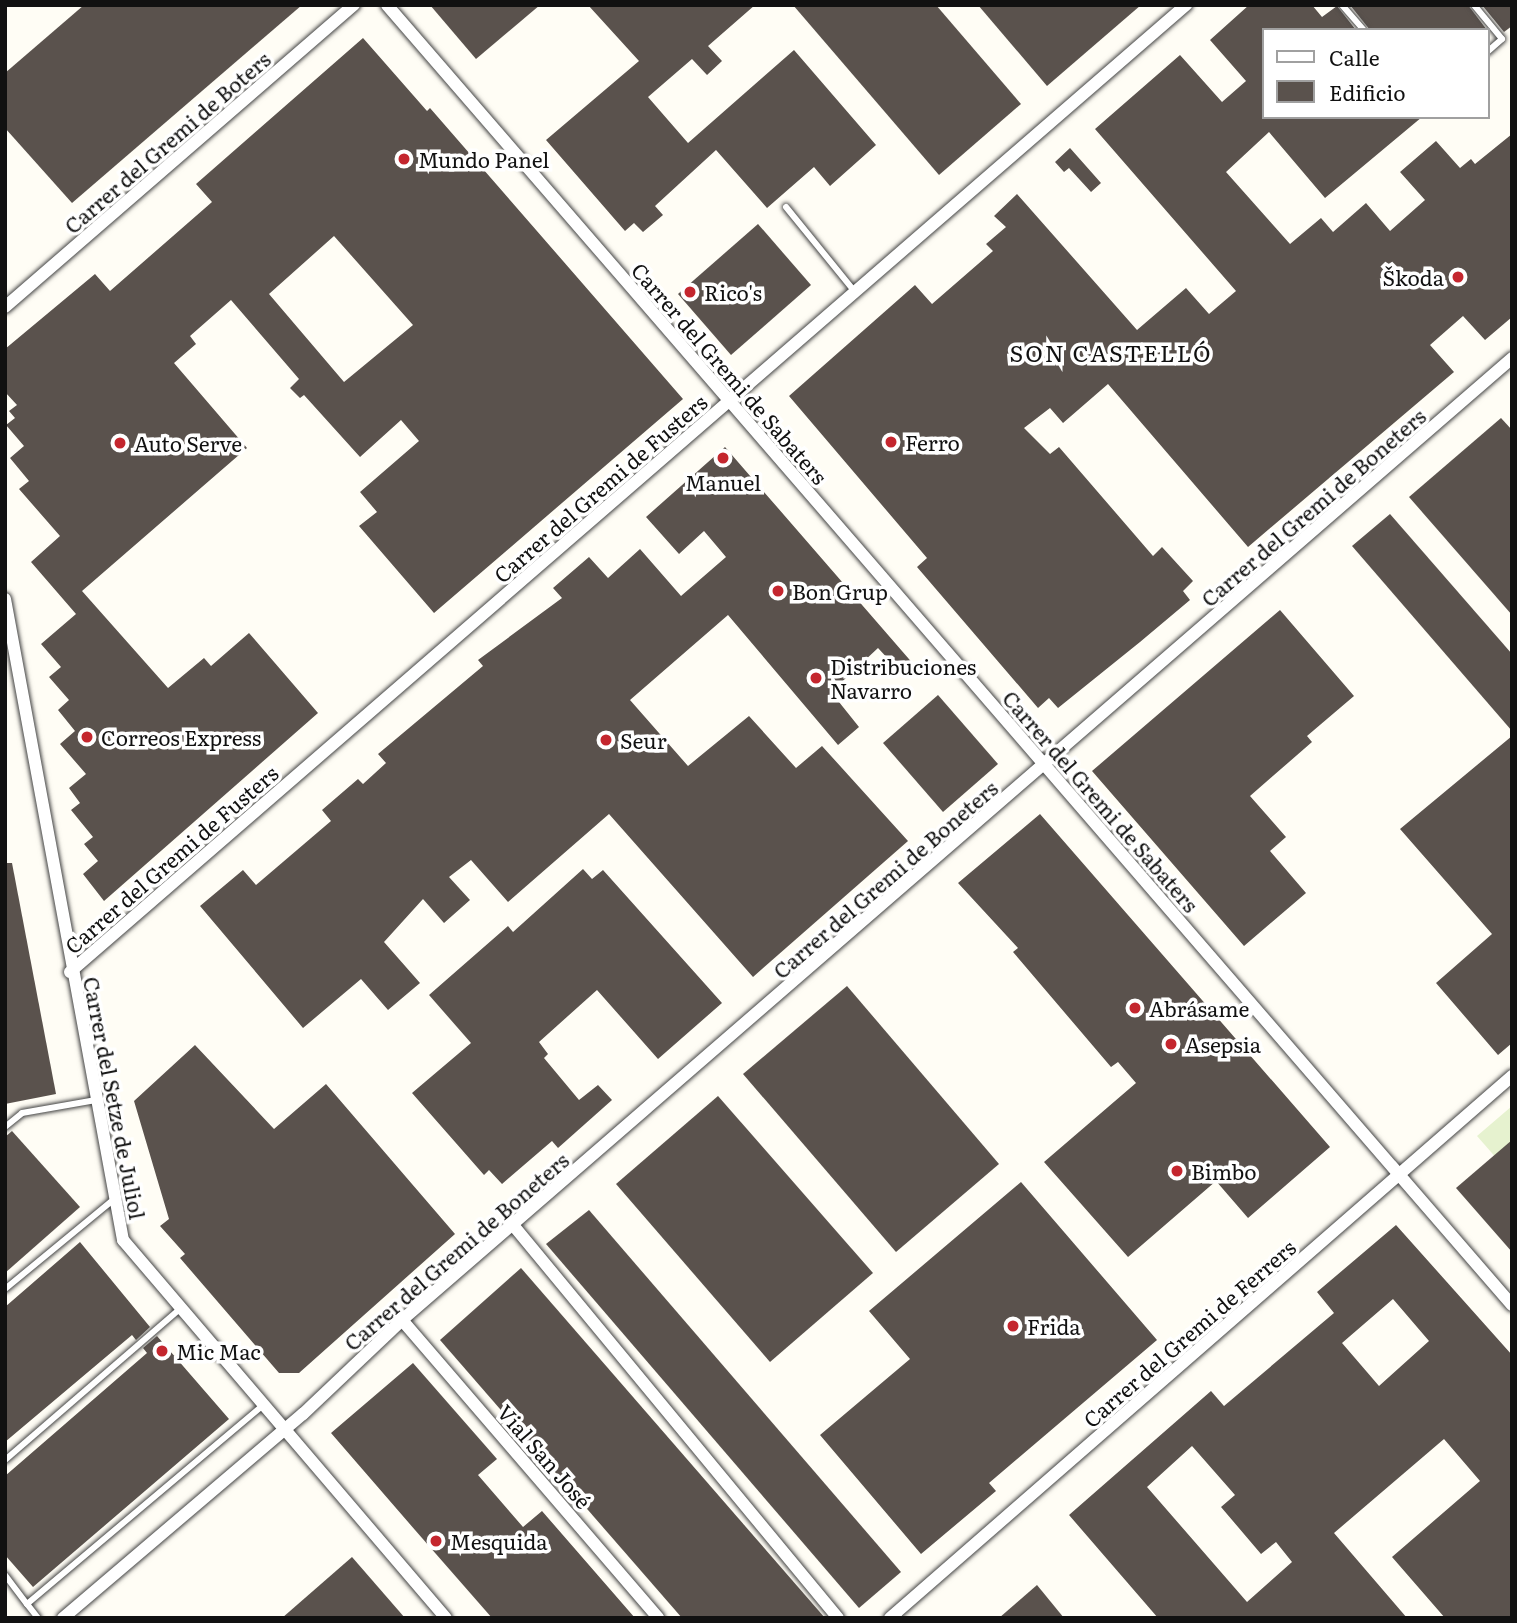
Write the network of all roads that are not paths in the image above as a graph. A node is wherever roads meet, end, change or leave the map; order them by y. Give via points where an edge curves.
1 (354, 5) edge
2 (387, 5) edge
3 (1186, 5) edge
4 (1342, 5) edge
5 (1474, 5) edge
6 (1362, 28) edge
7 (1489, 50) edge
8 (786, 207) dead end
9 (855, 292) junction
10 (5, 307) edge
11 (1512, 358) edge
12 (730, 401) junction
13 (5, 599) edge
14 (1046, 766) junction
15 (70, 972) junction
16 (1512, 1076) edge
17 (96, 1100) junction
18 (5, 1127) edge
19 (1399, 1175) junction
20 (115, 1198) junction
21 (513, 1226) junction
22 (5, 1289) edge
23 (1512, 1305) edge
24 (180, 1309) junction
25 (402, 1320) junction
26 (262, 1406) junction
27 (284, 1430) junction
28 (5, 1460) edge
29 (5, 1575) edge
30 (27, 1604) junction
31 (38, 1618) edge
32 (64, 1618) edge
33 (446, 1618) edge
34 (658, 1618) edge
35 (838, 1618) edge
36 (890, 1618) edge

1 - 10 street, Carrer del Gremi de Boters
2 - 12 street, Carrer del Gremi de Sabaters
3 - 9 street, Carrer del Gremi de Fusters
4 - 6 lane
5 - 7 lane via 1502,39
8 - 9 lane
9 - 12 street, Carrer del Gremi de Fusters
11 - 14 street, Carrer del Gremi de Boneters
12 - 14 street, Carrer del Gremi de Sabaters
12 - 15 street, Carrer del Gremi de Fusters
13 - 15 street, Carrer del Setze de Juliol
14 - 19 street, Carrer del Gremi de Sabaters
14 - 21 street, Carrer del Gremi de Boneters
15 - 17 street, Carrer del Setze de Juliol
16 - 19 street, Carrer del Gremi de Ferrers
17 - 18 lane via 22,1113
17 - 20 street, Carrer del Setze de Juliol
19 - 23 street, Carrer del Gremi de Sabaters
19 - 36 street, Carrer del Gremi de Ferrers
20 - 22 lane
20 - 24 street, Carrer del Setze de Juliol via 123,1240
21 - 25 street, Carrer del Gremi de Boneters
21 - 35 street
24 - 26 street, Carrer del Setze de Juliol
24 - 28 lane
25 - 27 street, Carrer del Gremi de Boneters
25 - 34 street, Vial San José
26 - 27 street, Carrer del Setze de Juliol
26 - 30 lane
27 - 32 street, Carrer del Gremi de Boneters
27 - 33 street, Carrer del Setze de Juliol
29 - 30 lane
30 - 31 lane

